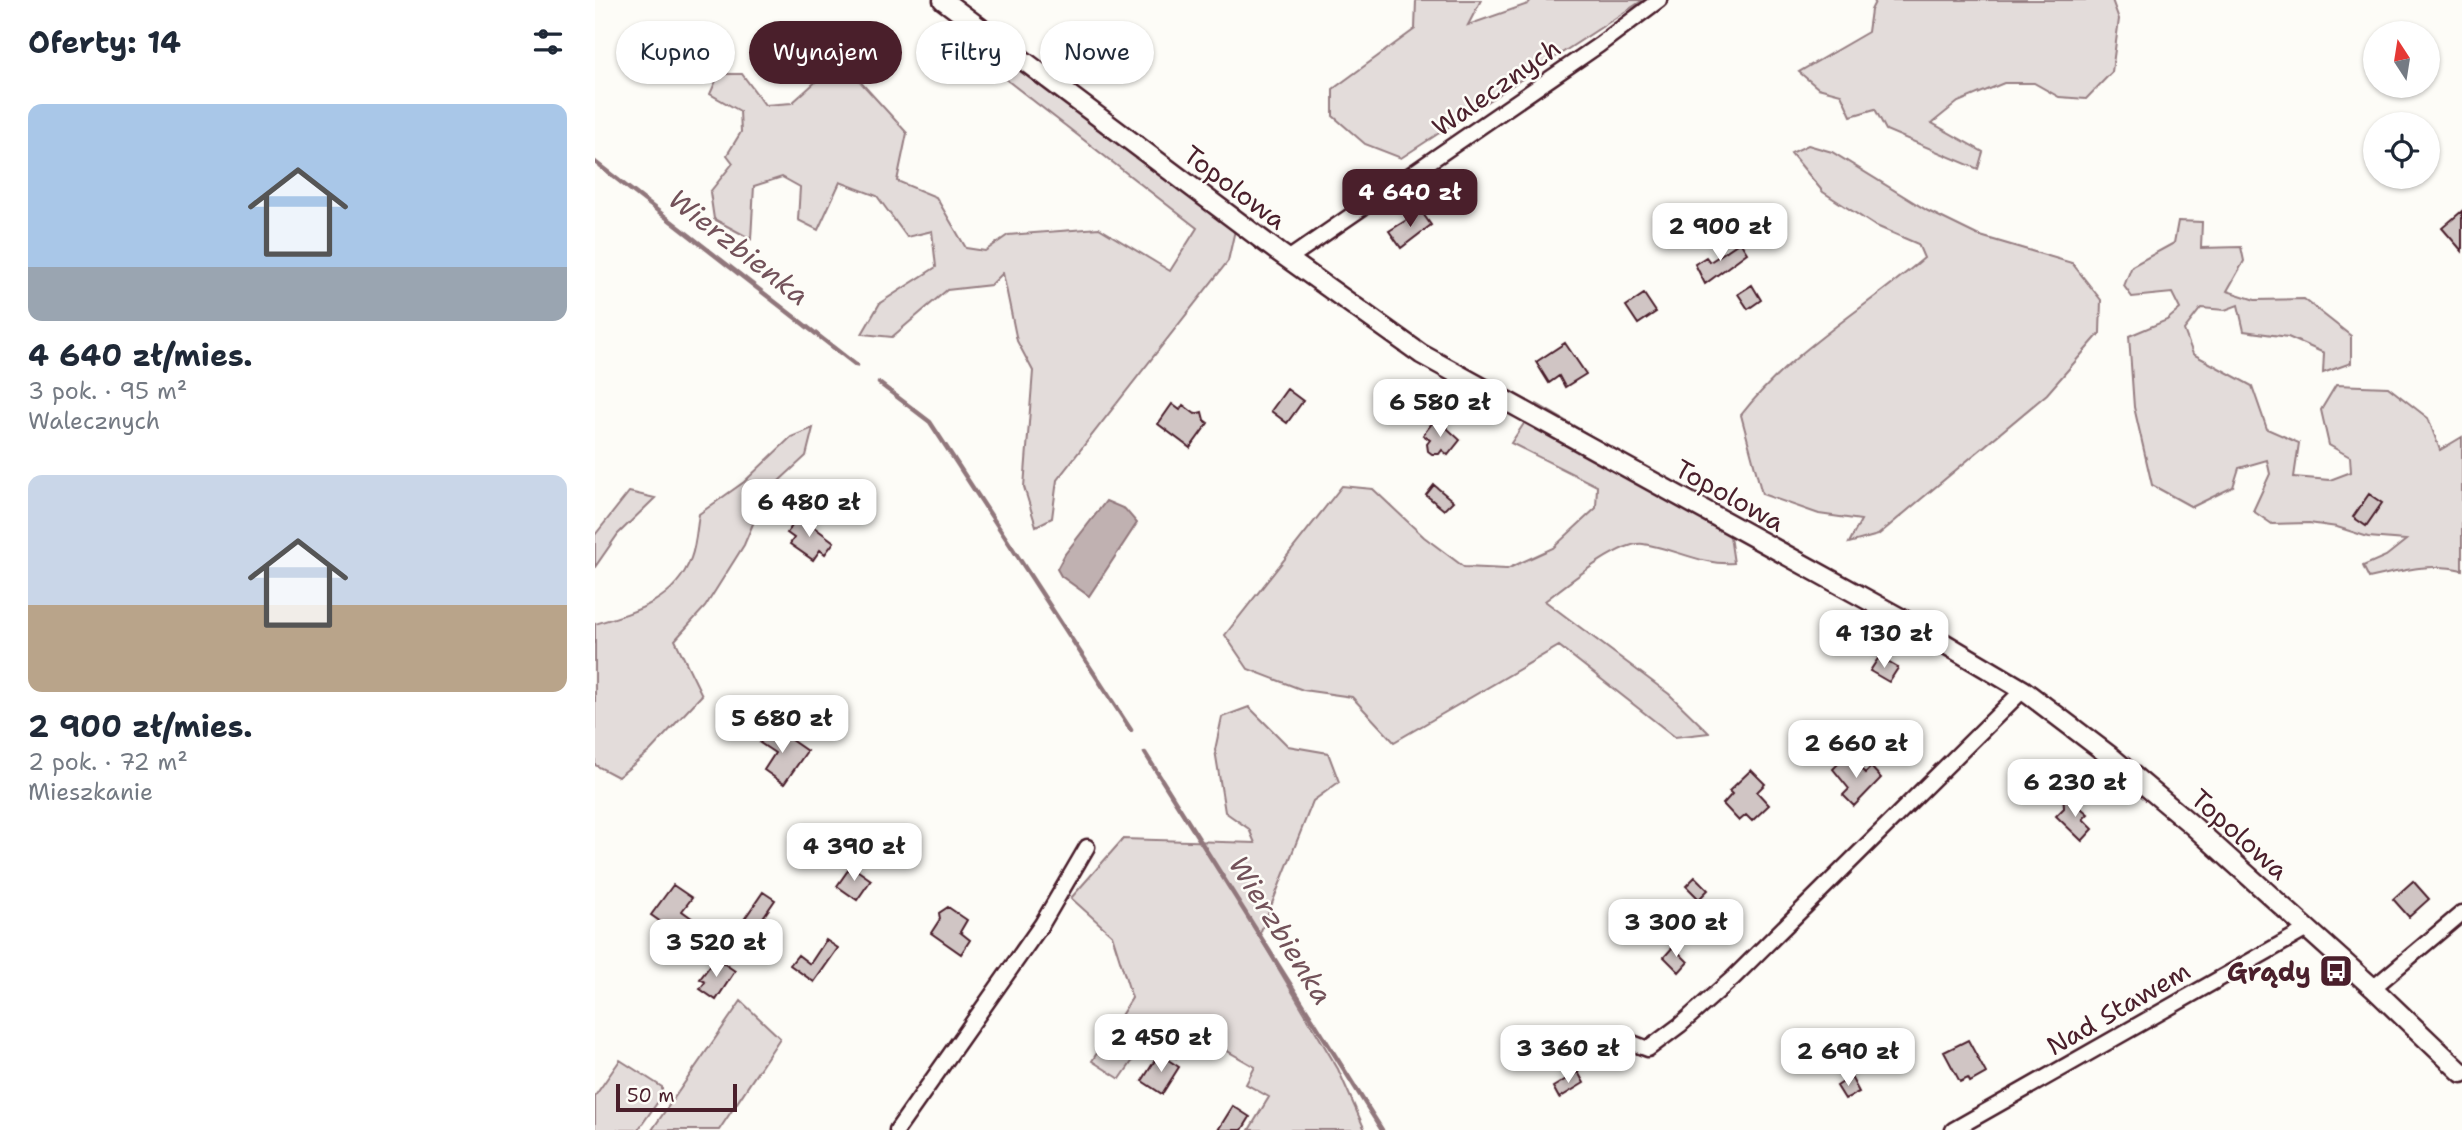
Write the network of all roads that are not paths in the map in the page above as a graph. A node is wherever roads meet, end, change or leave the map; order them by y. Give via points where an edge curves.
1 (943, 0) edge
2 (1660, 0) edge
3 (1289, 259) junction
4 (2024, 690) junction
5 (1087, 847) dead end
6 (2462, 913) edge
7 (2307, 929) junction
8 (2373, 988) junction
9 (1612, 1035) dead end
10 (2462, 1073) edge
11 (897, 1130) edge
12 (1953, 1130) edge

1 - 3 street, Topolowa
2 - 3 street, Walecznych
3 - 4 street, Topolowa via 1421,354
4 - 7 street, Topolowa via 2130,773
4 - 9 street via 1680,1026 1648,1049
5 - 11 street via 1042,924
6 - 8 street
7 - 8 street, Topolowa
7 - 12 street, Nad Stawem
8 - 10 street, Topolowa

